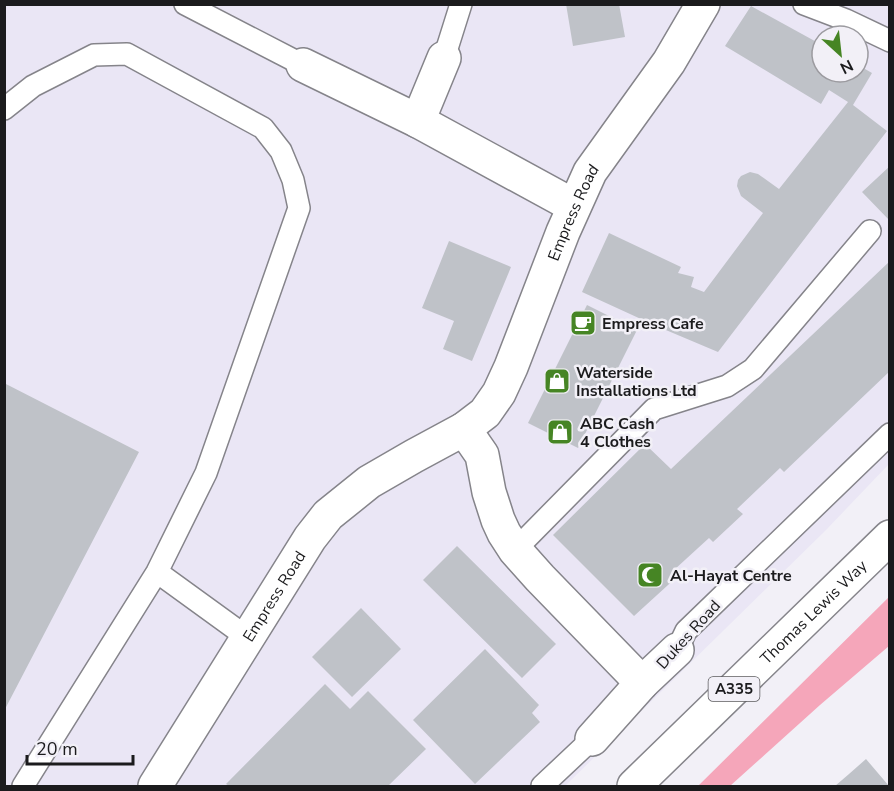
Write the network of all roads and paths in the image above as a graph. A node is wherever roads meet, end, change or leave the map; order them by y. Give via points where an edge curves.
1 (185, 4) edge
2 (461, 4) edge
3 (703, 4) edge
4 (804, 4) edge
5 (849, 12) edge
6 (890, 41) edge
7 (444, 58) joint
8 (303, 65) joint
9 (4, 109) edge
10 (418, 121) junction
11 (574, 206) junction
12 (870, 231) dead end
13 (464, 429) junction
14 (890, 434) edge
15 (890, 537) edge
16 (515, 550) junction
17 (157, 573) junction
18 (248, 638) junction
19 (677, 650) joint
20 (642, 683) junction
21 (592, 739) joint
22 (22, 786) edge
23 (155, 786) edge
24 (542, 786) edge
25 (634, 786) edge

1 - 8 lane
2 - 7 lane
3 - 11 street, Empress Road via 669,62 590,172
4 - 5 lane
5 - 6 lane
7 - 10 street
8 - 10 street
9 - 17 lane via 33,86 94,55 127,54 263,128 281,151 293,180 298,208 206,473
10 - 11 street
11 - 13 street, Empress Road via 500,393 485,413
12 - 16 lane via 753,369 727,386 654,409
13 - 16 street via 482,455 498,520
13 - 18 street, Empress Road via 369,482 328,515
14 - 19 lane, Dukes Road via 687,631
15 - 25 street, Thomas Lewis Way / A335
16 - 20 street
17 - 18 lane
17 - 22 lane
18 - 23 street, Empress Road
19 - 20 street, Dukes Road
20 - 21 street, Dukes Road
21 - 24 lane, Dukes Road

